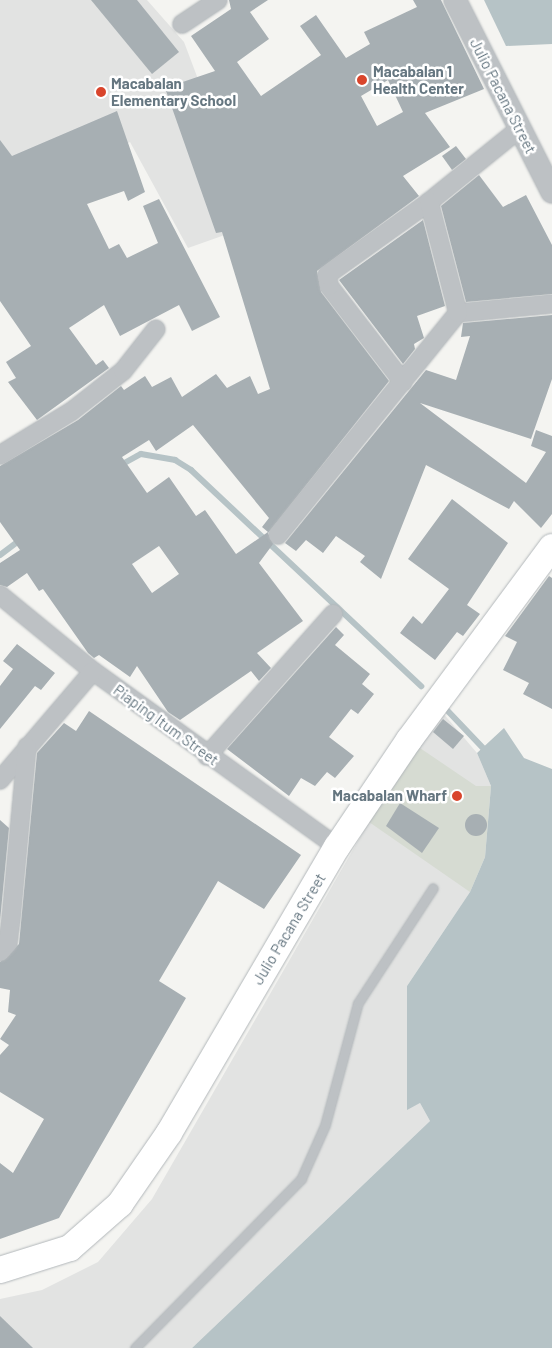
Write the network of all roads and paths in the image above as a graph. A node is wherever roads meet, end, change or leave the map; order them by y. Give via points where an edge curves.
1 (218, 0) edge
2 (455, 0) edge
3 (182, 24) dead end
4 (519, 129) junction
5 (552, 192) edge
6 (429, 202) junction
7 (552, 304) edge
8 (458, 313) junction
9 (156, 329) dead end
10 (404, 382) junction
11 (0, 455) edge
12 (278, 535) dead end
13 (552, 547) edge
14 (0, 595) edge
15 (333, 614) dead end
16 (93, 671) junction
17 (27, 747) junction
18 (207, 756) junction
19 (0, 780) edge
20 (337, 847) junction
21 (433, 888) dead end
22 (0, 952) edge
23 (0, 1270) edge
24 (135, 1348) edge

1 - 3 street
2 - 4 street, Julio Pacana Street
4 - 5 street, Julio Pacana Street
4 - 6 street
6 - 8 street
6 - 10 street via 327,275 329,286
7 - 8 street
8 - 10 street
9 - 11 street via 116,377 72,411
10 - 12 street
13 - 20 main road, Julio Pacana Street via 413,733
14 - 16 street, Piaping Itum Street
15 - 18 street
16 - 17 street
16 - 18 street, Piaping Itum Street
17 - 19 street
17 - 22 street via 8,943
18 - 20 street, Piaping Itum Street
20 - 23 main road, Julio Pacana Street via 169,1133 120,1204 70,1248
21 - 24 lane via 358,1003 325,1125 301,1179

